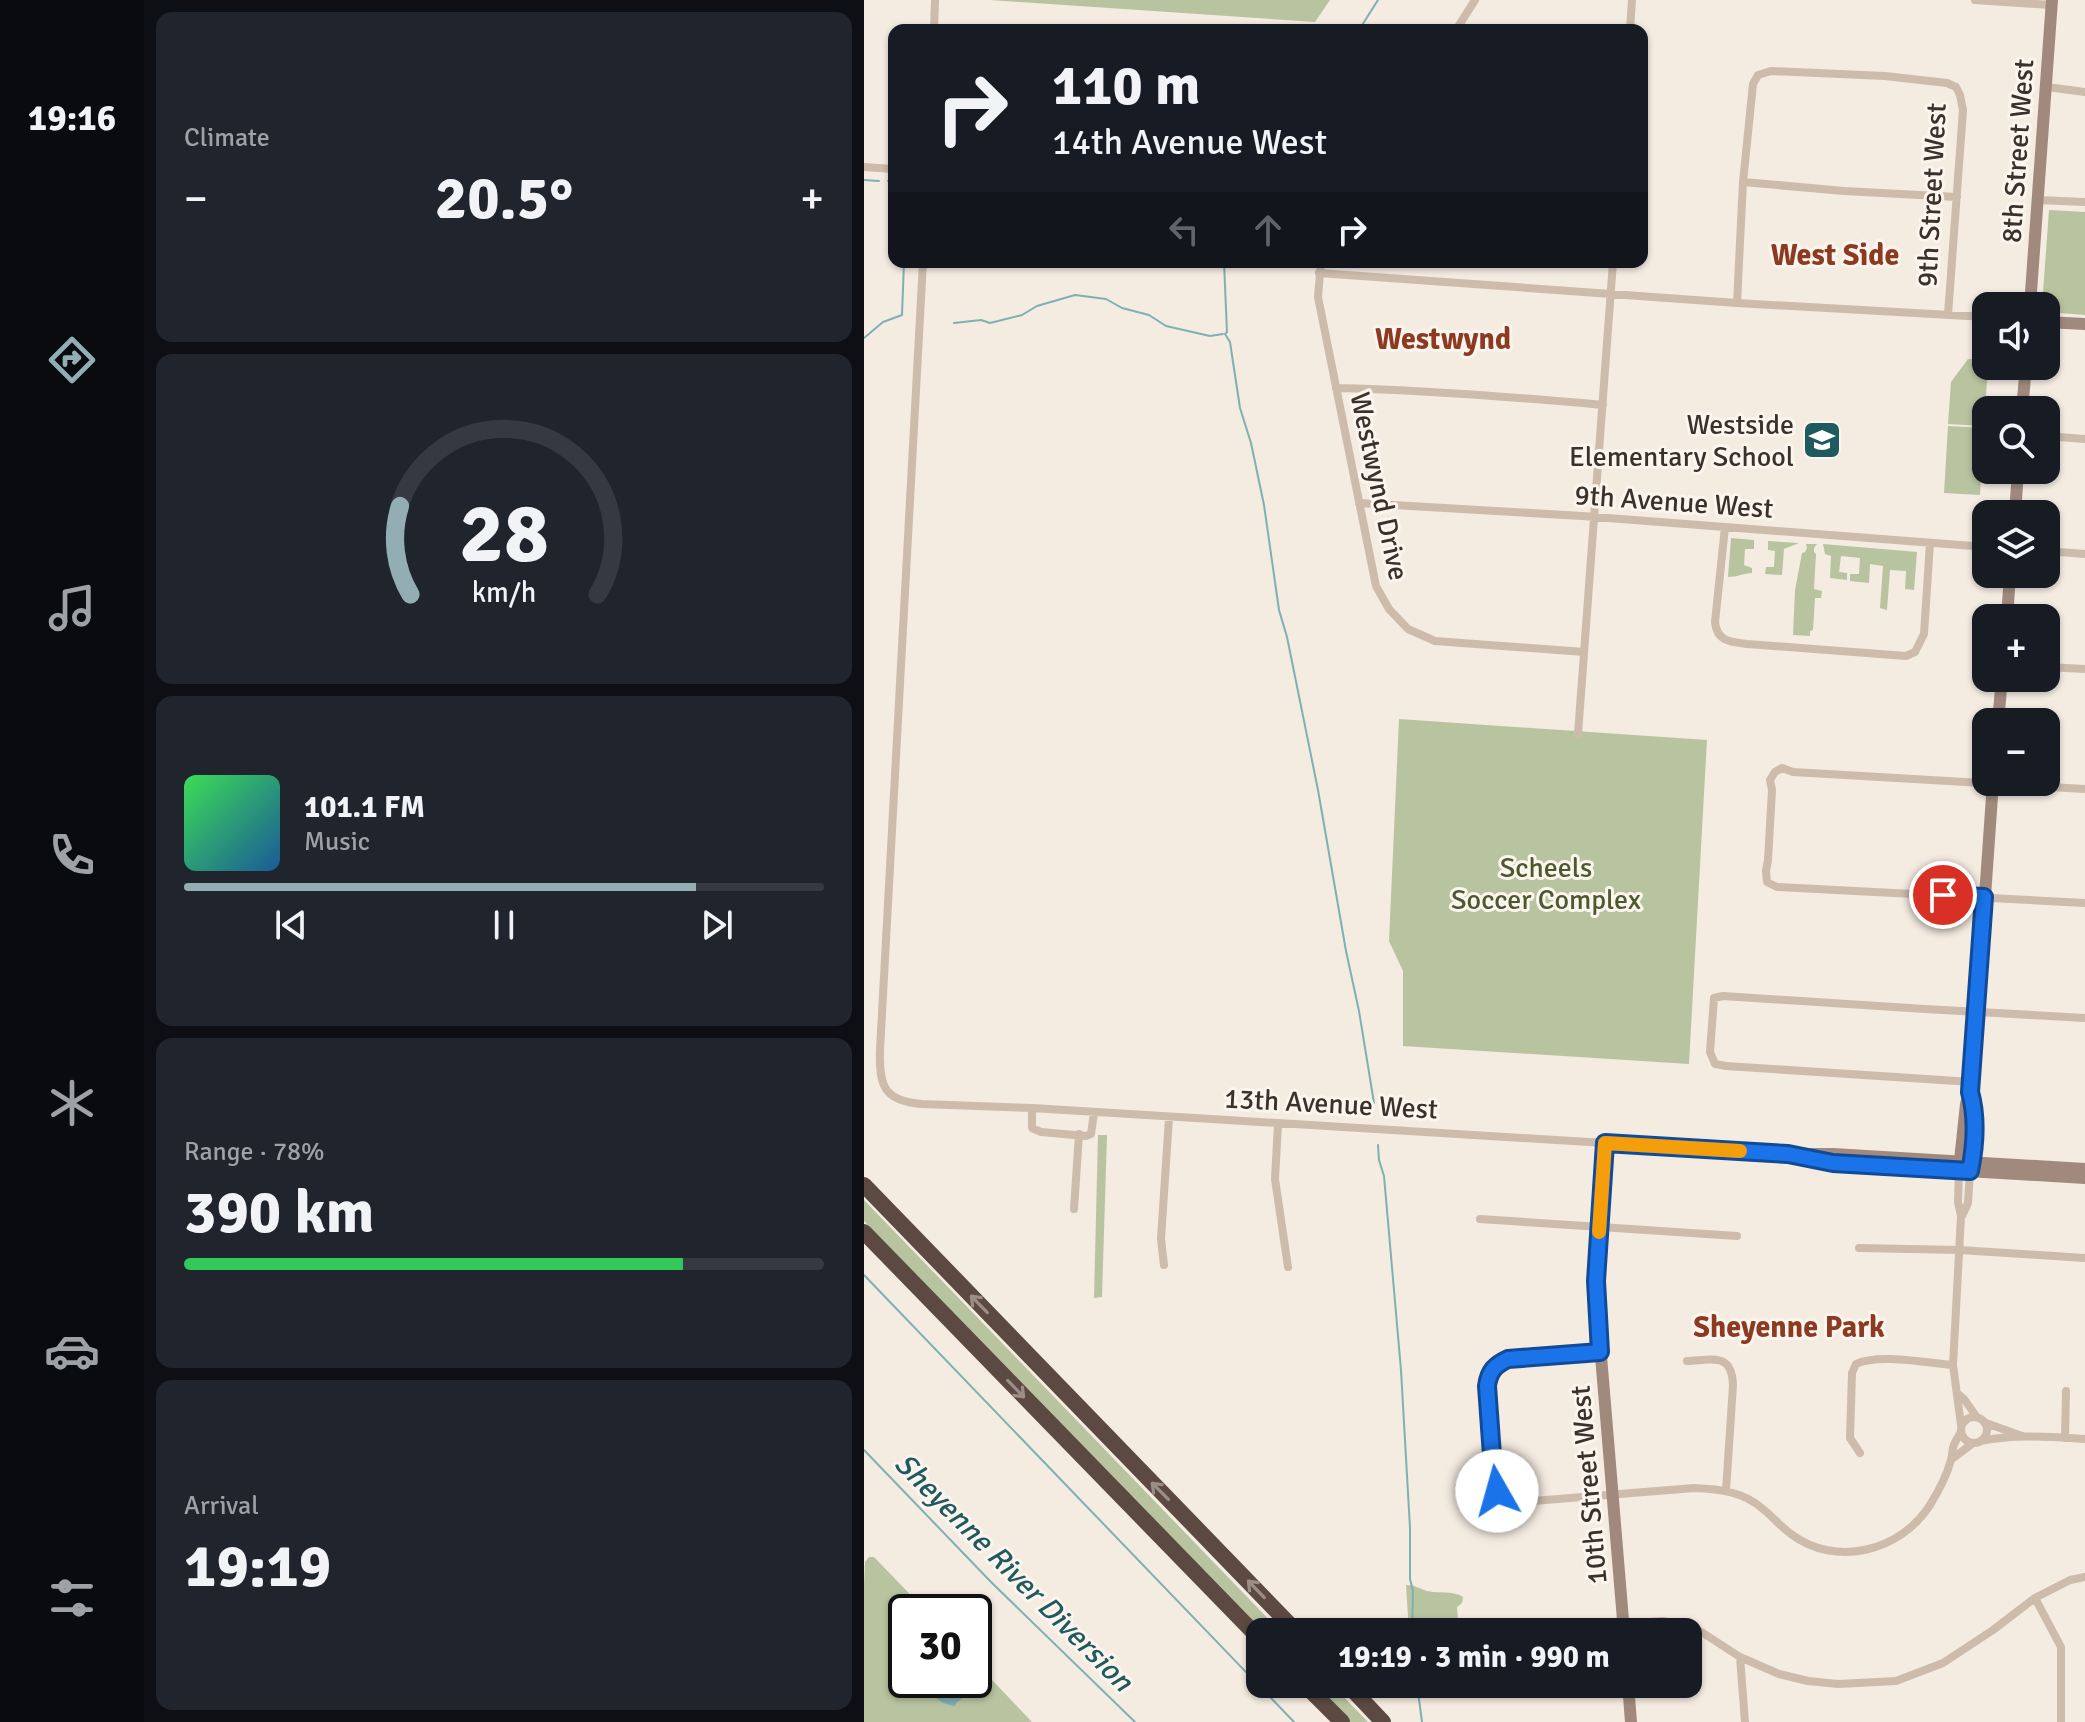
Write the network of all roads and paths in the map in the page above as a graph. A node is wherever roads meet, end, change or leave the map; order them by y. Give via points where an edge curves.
1 (935, 0) edge
2 (1475, 0) edge
3 (1632, 0) edge
4 (1975, 0) edge
5 (2052, 3) edge
6 (934, 24) edge
7 (1460, 24) edge
8 (1630, 24) edge
9 (2047, 87) junction
10 (2085, 92) edge
11 (864, 167) edge
12 (888, 169) edge
13 (1743, 182) junction
14 (1957, 197) junction
15 (2037, 200) junction
16 (2085, 202) edge
17 (923, 268) edge
18 (1320, 268) edge
19 (1613, 268) edge
20 (1319, 273) junction
21 (2031, 292) edge
22 (1611, 294) junction
23 (1737, 303) junction
24 (1948, 315) junction
25 (1972, 316) edge
26 (2060, 323) edge
27 (2085, 324) edge
28 (1336, 388) junction
29 (1603, 405) junction
30 (2060, 437) edge
31 (2085, 439) edge
32 (1359, 503) junction
33 (1595, 517) junction
34 (1725, 527) junction
35 (1930, 543) junction
36 (1972, 546) edge
37 (2060, 552) edge
38 (2085, 554) edge
39 (1584, 652) junction
40 (2060, 668) edge
41 (2085, 669) edge
42 (1578, 734) dead end
43 (1972, 782) edge
44 (2060, 787) edge
45 (2085, 789) edge
46 (1992, 796) edge
47 (1984, 897) junction
48 (2085, 903) edge
49 (1976, 1012) junction
50 (2085, 1018) edge
51 (1971, 1087) junction
52 (1032, 1108) junction
53 (1094, 1113) junction
54 (1169, 1118) junction
55 (1278, 1124) junction
56 (1079, 1134) junction
57 (1605, 1143) junction
58 (1965, 1166) junction
59 (2085, 1169) edge
60 (2085, 1178) edge
61 (864, 1185) edge
62 (1074, 1209) dead end
63 (1480, 1219) dead end
64 (1600, 1227) junction
65 (864, 1232) edge
66 (1737, 1236) dead end
67 (1859, 1248) dead end
68 (1960, 1250) junction
69 (2085, 1258) edge
70 (1164, 1265) dead end
71 (1288, 1267) dead end
72 (1600, 1352) junction
73 (1687, 1361) dead end
74 (1953, 1365) junction
75 (2066, 1391) dead end
76 (1957, 1393) junction
77 (1976, 1416) junction
78 (1986, 1423) junction
79 (1961, 1428) junction
80 (2023, 1436) junction
81 (2065, 1438) junction
82 (2085, 1439) edge
83 (1977, 1442) junction
84 (1860, 1453) dead end
85 (1952, 1459) junction
86 (1726, 1491) junction
87 (1613, 1494) junction
88 (2085, 1577) edge
89 (2035, 1598) junction
90 (1283, 1618) edge
91 (1623, 1618) edge
92 (1246, 1625) edge
93 (1702, 1633) edge
94 (1740, 1657) junction
95 (1318, 1698) edge
96 (1360, 1698) edge
97 (1629, 1698) edge
98 (1342, 1722) edge
99 (1383, 1722) edge
100 (1631, 1722) edge
101 (1745, 1722) edge
102 (2061, 1722) edge

1 - 6 street
2 - 7 street
3 - 8 street
4 - 5 street
5 - 9 street, 8th Street West
9 - 10 street
9 - 15 street, 8th Street West
11 - 12 street
13 - 14 street
13 - 14 street, 9th Street West via 1758,75 1771,71 1885,76 1956,87 1963,110
13 - 23 street
14 - 24 street, 9th Street West
15 - 16 street
15 - 21 street, 8th Street West
17 - 52 street, 13th Avenue West via 881,1081 888,1093 908,1103
18 - 20 street, Westwynd Drive
19 - 22 street
20 - 22 street
20 - 28 street, Westwynd Drive via 1318,297
22 - 23 street
22 - 29 street
23 - 24 street
24 - 25 street
26 - 27 street
28 - 29 street
28 - 32 street, Westwynd Drive
29 - 33 street
30 - 31 street
32 - 33 street, 9th Avenue West
32 - 39 street, Westwynd Drive via 1376,586 1408,629 1435,641
33 - 34 street, 9th Avenue West
33 - 39 street
34 - 35 street, 9th Avenue West
34 - 35 street via 1716,631 1726,641 1747,644 1906,656 1915,652 1924,634
35 - 36 street, 9th Avenue West
37 - 38 street
39 - 42 street
40 - 41 street
43 - 47 street via 1782,768 1770,780 1767,882 1777,887
44 - 45 street
46 - 47 street
47 - 48 street
47 - 49 street
49 - 50 street
49 - 51 street
49 - 51 street via 1723,996 1714,998 1710,1042 1715,1064 1726,1066
51 - 58 street
52 - 53 street, 13th Avenue West
52 - 56 street via 1035,1131
53 - 54 street, 13th Avenue West
53 - 56 street via 1091,1134
54 - 55 street, 13th Avenue West
54 - 70 street
55 - 57 street, 13th Avenue West
55 - 71 street via 1275,1179
56 - 62 street
57 - 58 street, 13th Avenue West
57 - 64 street, 10th Street West
58 - 59 street, 13th Avenue West
58 - 60 street, 13th Avenue West
58 - 68 street via 1958,1202
90 -> 61 highway
63 - 64 street
64 - 66 street
64 - 72 street, 10th Street West
65 -> 92 highway
67 - 68 street
68 - 69 street
68 - 74 street
72 - 87 street, 10th Street West
72 - 87 street via 1508,1359 1492,1370 1487,1386 1494,1483 1503,1498 1513,1502
73 - 86 street via 1721,1360 1731,1368
74 - 76 street
74 - 84 street via 1879,1359 1856,1364 1850,1438
75 - 81 street
76 - 77 street
76 - 79 street
77 - 78 street
77 - 79 street via 1967,1418
78 - 80 street
78 - 83 street via 1987,1435
79 - 83 street via 1965,1439
79 - 85 street
80 - 81 street
80 - 83 street
81 - 82 street
83 - 85 street
85 - 86 street via 1931,1503 1912,1527 1886,1544 1854,1552 1804,1543 1760,1506
86 - 87 street
87 - 91 street, 10th Street West
88 - 89 street
89 - 94 street via 1943,1663 1896,1681 1808,1681
89 - 102 street via 2061,1647
93 - 94 street
94 - 101 street
95 - 98 highway
96 - 99 highway
97 - 100 street

